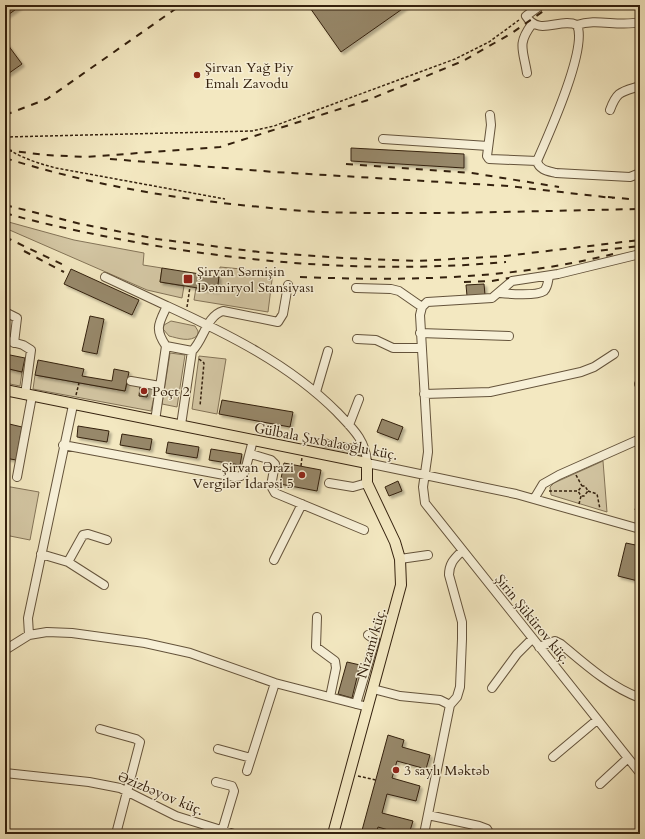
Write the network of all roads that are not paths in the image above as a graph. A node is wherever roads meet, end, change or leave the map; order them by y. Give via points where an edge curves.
1 (541, 5) edge
2 (640, 22) edge
3 (532, 24) junction
4 (577, 25) junction
5 (527, 73) dead end
6 (640, 86) edge
7 (610, 110) dead end
8 (490, 115) dead end
9 (383, 139) dead end
10 (488, 146) junction
11 (537, 161) junction
12 (640, 173) edge
13 (640, 254) edge
14 (549, 276) junction
15 (105, 277) dead end
16 (288, 285) dead end
17 (356, 288) dead end
18 (500, 293) junction
19 (167, 306) junction
20 (422, 307) junction
21 (5, 312) edge
22 (208, 325) junction
23 (420, 333) junction
24 (509, 336) dead end
25 (5, 340) edge
26 (357, 340) dead end
27 (14, 343) junction
28 (166, 346) junction
29 (421, 348) junction
30 (328, 351) dead end
31 (192, 354) junction
32 (614, 354) dead end
33 (131, 381) dead end
34 (160, 386) junction
35 (5, 390) edge
36 (316, 392) junction
37 (424, 394) junction
38 (28, 395) junction
39 (359, 399) dead end
40 (73, 405) junction
41 (155, 421) junction
42 (181, 425) junction
43 (349, 425) junction
44 (640, 439) edge
45 (253, 440) junction
46 (63, 445) junction
47 (251, 454) junction
48 (367, 463) junction
49 (425, 475) junction
50 (17, 476) dead end
51 (329, 483) dead end
52 (367, 484) junction
53 (534, 499) junction
54 (302, 504) junction
55 (640, 529) edge
56 (364, 530) dead end
57 (107, 540) dead end
58 (462, 551) junction
59 (41, 554) junction
60 (428, 555) dead end
61 (400, 559) junction
62 (274, 560) dead end
63 (68, 562) junction
64 (104, 585) dead end
65 (318, 616) dead end
66 (30, 635) junction
67 (368, 635) dead end
68 (532, 639) junction
69 (539, 647) junction
70 (5, 650) edge
71 (275, 683) junction
72 (492, 688) dead end
73 (373, 689) junction
74 (330, 697) junction
75 (640, 698) edge
76 (356, 704) junction
77 (450, 705) junction
78 (368, 707) junction
79 (597, 720) junction
80 (100, 729) dead end
81 (218, 749) dead end
82 (553, 757) dead end
83 (251, 758) junction
84 (628, 758) junction
85 (247, 771) dead end
86 (5, 773) edge
87 (640, 773) edge
88 (216, 782) dead end
89 (600, 784) dead end
90 (127, 790) junction
91 (428, 815) junction
92 (222, 831) junction
93 (116, 834) edge
94 (234, 834) edge
95 (333, 834) edge
96 (424, 834) edge
97 (490, 834) edge

1 - 3 street via 526,16
2 - 4 street via 622,25 586,22
3 - 4 street via 545,27 572,23
3 - 5 street via 523,36 522,43
4 - 11 street via 580,30 579,38 565,95
6 - 7 street via 620,92 614,97
8 - 10 street
9 - 10 street
10 - 11 street via 489,159
11 - 12 street via 545,170 556,173 630,177
13 - 14 street
14 - 18 street via 512,281
14 - 18 street via 547,286 541,292
15 - 19 street
16 - 22 street via 283,314 278,322 223,312 216,313
17 - 20 street via 399,291
18 - 20 street via 492,298 427,302
19 - 22 street
19 - 28 street via 158,328 159,336
20 - 23 street, Şirin Şükürov küç.
21 - 27 street via 17,318
22 - 31 street
22 - 36 street via 262,354
23 - 24 street
23 - 29 street, Şirin Şükürov küç.
25 - 27 street
26 - 29 street via 376,340 393,348
27 - 38 street via 31,350
28 - 31 street
28 - 34 street
29 - 37 street, Şirin Şükürov küç.
30 - 36 street
31 - 42 street
32 - 37 street via 581,372 498,390
33 - 34 street
34 - 41 street
35 - 38 main road, Gülbala Şıxbalaoğlu küç.
36 - 43 street
37 - 49 street, Şirin Şükürov küç. via 428,452
38 - 40 main road, Gülbala Şıxbalaoğlu küç.
38 - 50 street
39 - 43 street
40 - 41 main road, Gülbala Şıxbalaoğlu küç.
40 - 46 street
41 - 42 main road, Gülbala Şıxbalaoğlu küç.
42 - 45 main road, Gülbala Şıxbalaoğlu küç.
43 - 48 street via 364,444
44 - 53 street via 543,484
45 - 47 street
45 - 48 main road, Gülbala Şıxbalaoğlu küç.
46 - 47 street via 235,477 241,476 245,471
46 - 59 street
47 - 54 street via 271,460 275,464 271,486 275,493
48 - 49 street, Gülbala Şıxbalaoğlu küç.
48 - 52 main road, Nizami küç.
49 - 53 street, Gülbala Şıxbalaoğlu küç.
49 - 58 street, Şirin Şükürov küç. via 425,502
51 - 52 street via 353,487
52 - 61 main road, Nizami küç. via 395,542
53 - 55 street, Gülbala Şıxbalaoğlu küç.
54 - 56 street
54 - 62 street
57 - 63 street via 83,535
58 - 68 street, Şirin Şükürov küç.
58 - 77 street via 449,568 462,622 460,687 457,697
59 - 63 street
59 - 66 street via 28,618
60 - 61 street
61 - 73 main road, Nizami küç. via 402,584
63 - 64 street
65 - 74 street via 316,647 335,661
66 - 70 street
66 - 71 street via 47,632 72,633 145,643 190,653
67 - 76 street via 375,640
68 - 69 street, Şirin Şükürov küç.
68 - 72 street via 517,654
69 - 75 street via 555,642 561,644 613,686
69 - 79 street, Şirin Şükürov küç.
71 - 74 street
71 - 83 street
73 - 77 street via 400,696 440,700
73 - 78 main road, Nizami küç.
74 - 76 street
76 - 78 street
77 - 91 street
78 - 95 main road, Nizami küç.
79 - 82 street
79 - 84 street, Şirin Şükürov küç.
80 - 90 street via 140,742
81 - 83 street
83 - 85 street
84 - 87 street, Şirin Şükürov küç.
84 - 89 street
86 - 90 street, Əzizbəyov küç. via 96,783
88 - 92 street via 232,786 234,791
90 - 92 street, Əzizbəyov küç. via 176,816
90 - 93 street
91 - 96 street
91 - 97 street via 479,826 487,829
92 - 94 street, Əzizbəyov küç.

